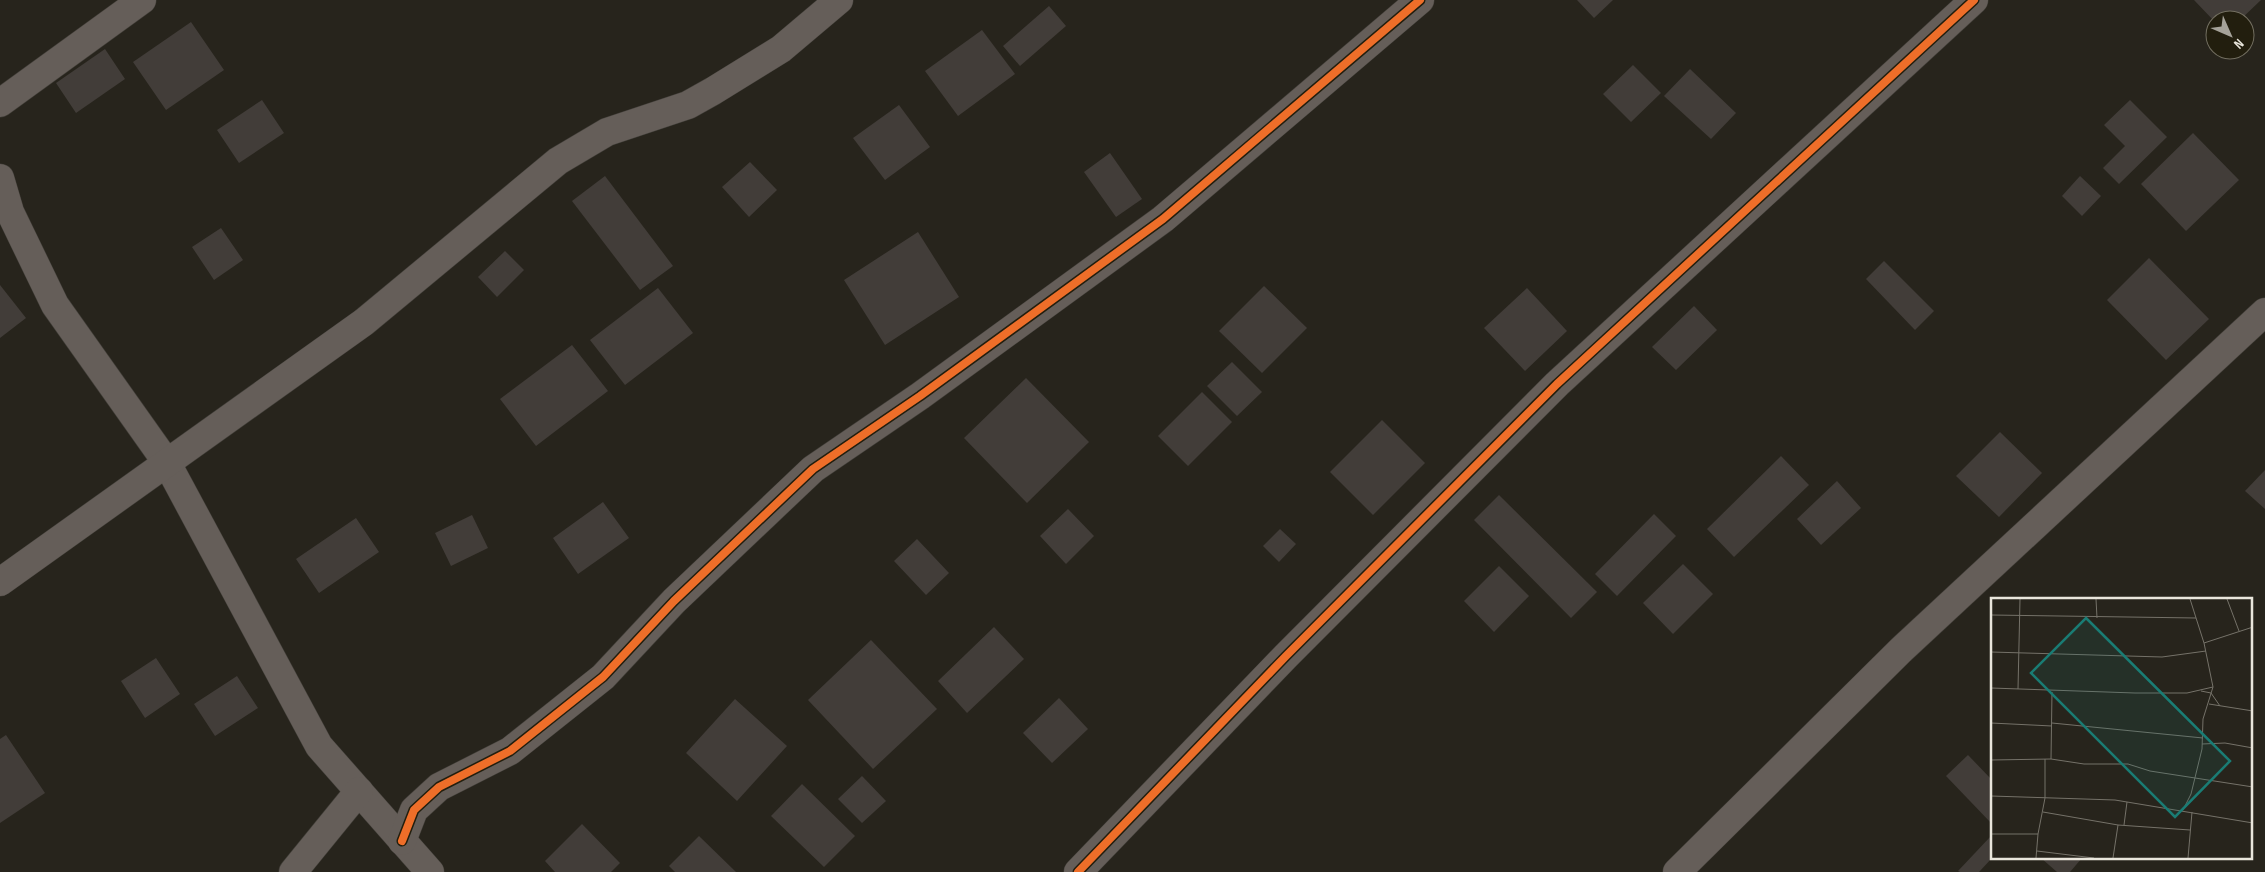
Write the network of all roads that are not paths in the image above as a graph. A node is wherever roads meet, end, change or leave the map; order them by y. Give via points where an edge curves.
1 (142, 0) edge
2 (838, 0) edge
3 (1420, 0) edge
4 (1957, 5) edge
5 (0, 103) edge
6 (0, 178) edge
7 (2265, 312) edge
8 (167, 463) junction
9 (0, 582) edge
10 (359, 791) junction
11 (402, 841) junction
12 (293, 872) edge
13 (430, 872) edge
14 (1078, 872) edge
15 (1678, 872) edge

1 - 5 street
2 - 8 street via 781,49 713,91 688,105 607,132 558,161 364,322
3 - 11 street via 1164,219 814,469 674,601 603,677 510,750 439,787 414,810
4 - 14 street via 1557,384 1286,656
6 - 8 street via 10,212 55,305
7 - 15 street via 1901,650
8 - 9 street
8 - 10 street via 319,746
10 - 11 street
10 - 12 street
11 - 13 street

